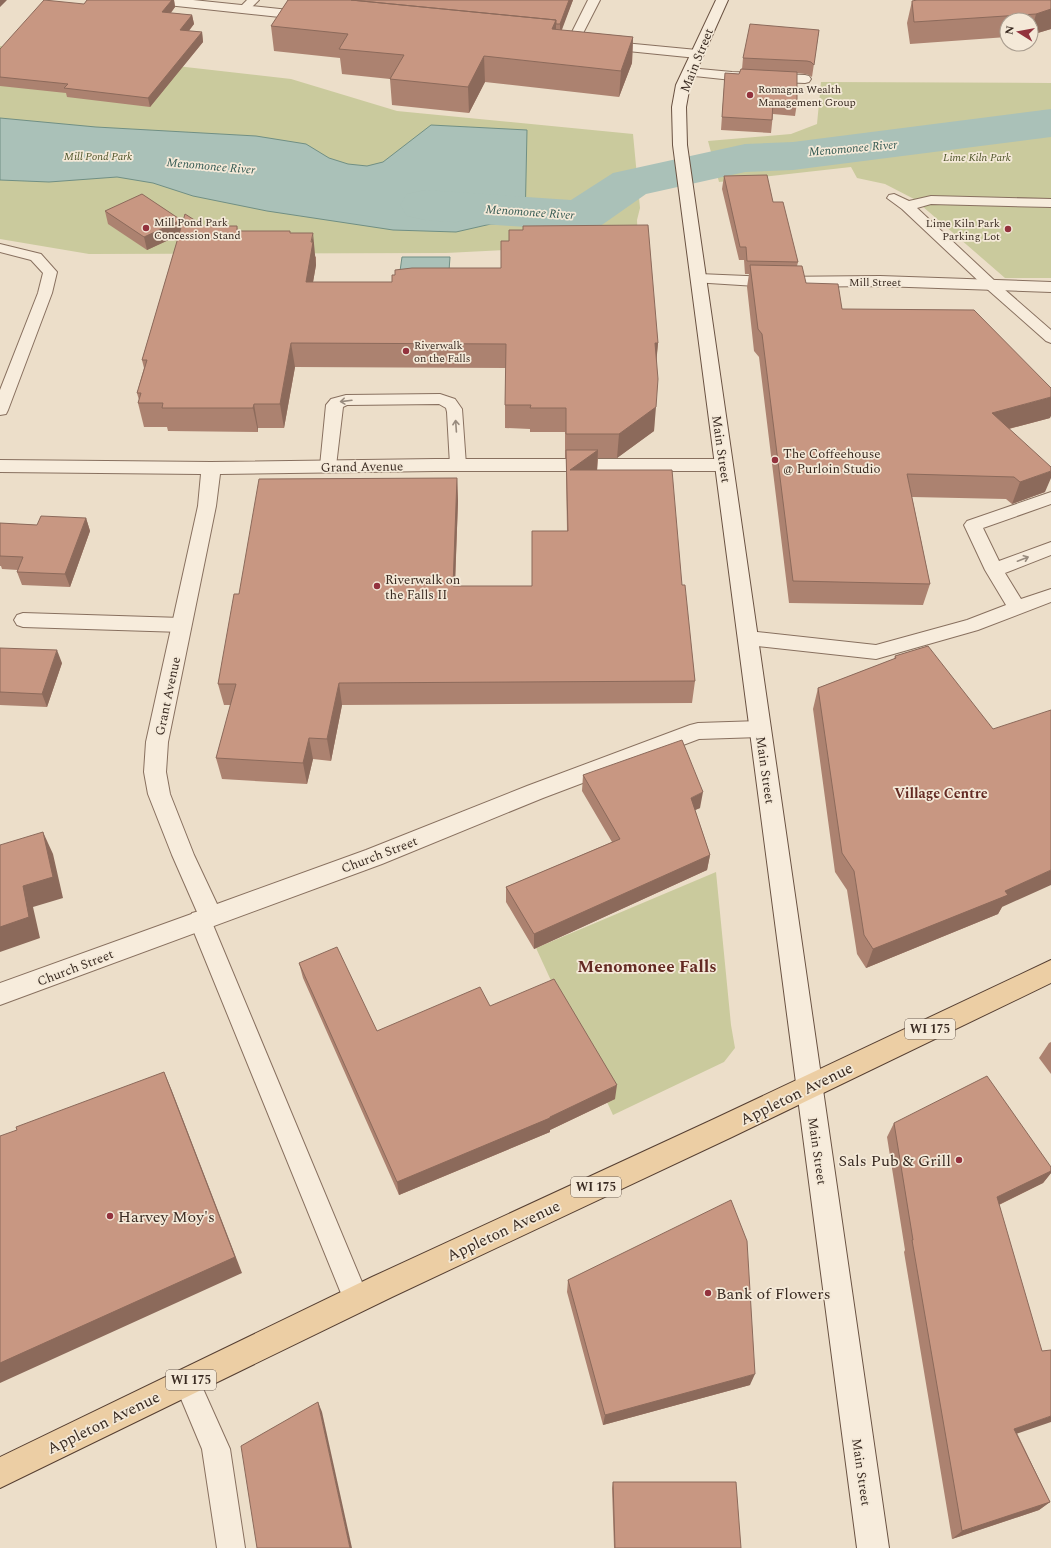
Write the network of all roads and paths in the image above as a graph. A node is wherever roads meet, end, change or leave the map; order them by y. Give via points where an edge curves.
1 (158, 0) edge
2 (594, 0) edge
3 (722, 0) edge
4 (249, 5) edge
5 (324, 18) edge
6 (567, 42) joint
7 (697, 54) junction
8 (689, 72) junction
9 (805, 80) edge
10 (894, 198) dead end
11 (1051, 203) edge
12 (906, 206) junction
13 (0, 248) edge
14 (699, 279) junction
15 (991, 285) junction
16 (1051, 287) edge
17 (1051, 338) edge
18 (0, 410) edge
19 (724, 464) junction
20 (458, 465) junction
21 (0, 466) edge
22 (328, 466) junction
23 (212, 468) junction
24 (1051, 498) edge
25 (1051, 548) edge
26 (994, 570) junction
27 (1051, 595) edge
28 (1017, 608) junction
29 (23, 620) dead end
30 (182, 625) junction
31 (748, 638) junction
32 (760, 729) junction
33 (206, 918) junction
34 (1051, 971) edge
35 (0, 994) edge
36 (809, 1087) junction
37 (356, 1299) junction
38 (187, 1382) junction
39 (0, 1473) edge
40 (231, 1548) edge
41 (873, 1548) edge

1 - 4 street
2 - 6 lane
3 - 7 street, Main Street
4 - 5 street
6 - 7 street
7 - 8 street, Main Street
8 - 9 lane
8 - 14 street, Main Street via 683,85 679,107 680,145
10 - 12 lane
11 - 12 lane via 931,200
12 - 15 lane
13 - 18 lane via 36,257 50,272 45,293
14 - 15 street, Mill Street
14 - 19 street, Main Street
15 - 16 street, Mill Street
15 - 17 lane
19 - 20 street, Grand Avenue
19 - 31 street, Main Street
20 - 22 street, Grand Avenue
20 -> 22 lane via 453,405 446,400 432,399 346,400 337,403 332,415
21 - 23 street, Grand Avenue
22 - 23 street, Grand Avenue
23 - 30 street, Grant Avenue via 207,506
24 - 26 lane via 973,524
26 -> 25 lane
26 - 28 lane
27 - 28 lane
28 - 31 lane via 972,625 876,652
29 - 30 lane
30 - 33 street, Grant Avenue via 158,742 155,772 162,801
31 - 32 street, Main Street
32 - 33 street, Church Street via 698,731 535,792 374,857
32 - 36 street, Main Street
33 - 35 street, Church Street
33 - 37 lane
34 - 36 main road, Appleton Avenue / WI 175
36 - 37 main road, Appleton Avenue / WI 175
36 - 41 street, Main Street
37 - 38 main road, Appleton Avenue / WI 175
38 - 39 main road, Appleton Avenue / WI 175
38 - 40 lane via 216,1449

